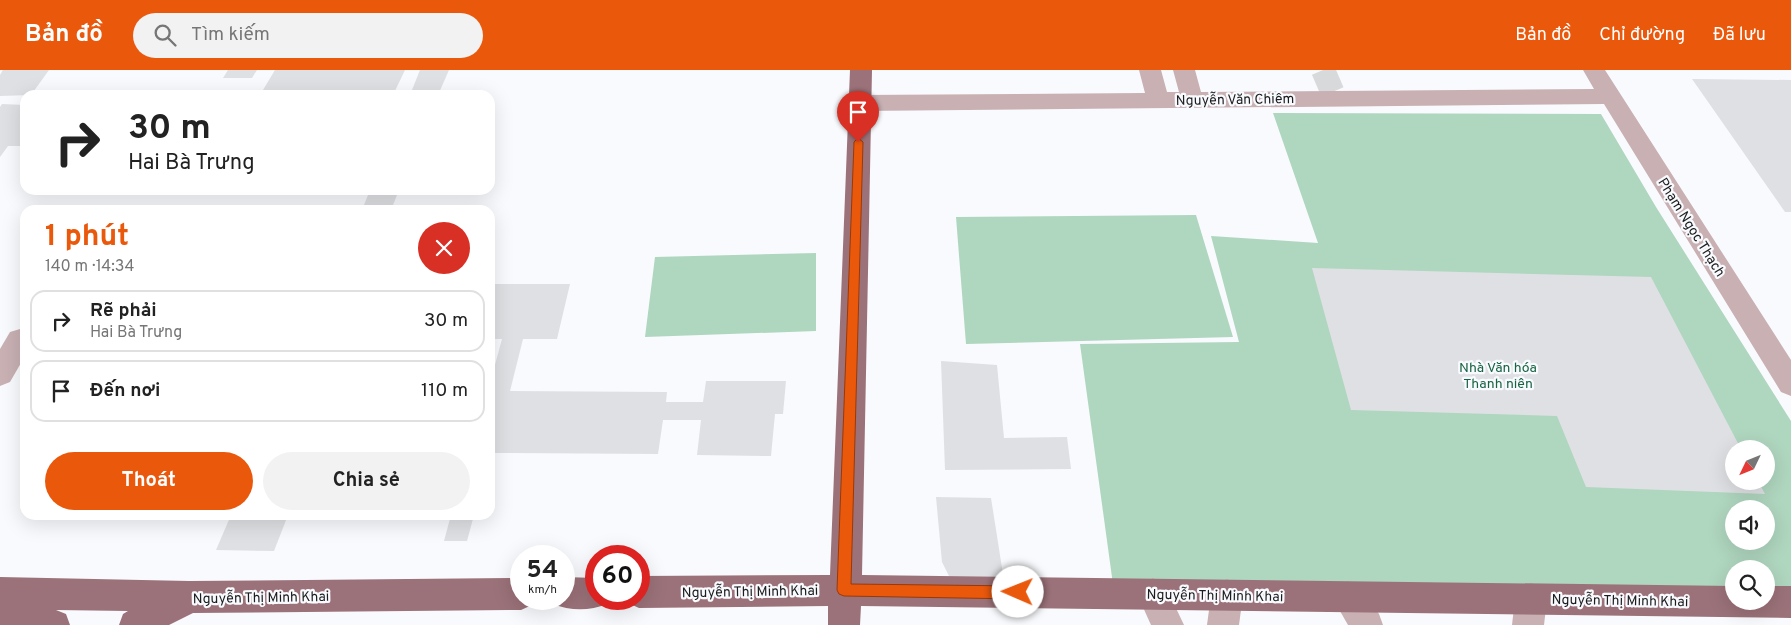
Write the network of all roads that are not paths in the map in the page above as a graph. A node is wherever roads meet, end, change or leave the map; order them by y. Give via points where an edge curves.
1 (861, 70) edge
2 (1150, 70) edge
3 (1184, 70) edge
4 (1594, 70) edge
5 (1610, 96) junction
6 (1192, 99) junction
7 (1158, 100) junction
8 (860, 103) junction
9 (20, 340) dead end
10 (0, 374) edge
11 (1791, 384) edge
12 (844, 590) junction
13 (650, 592) edge
14 (0, 593) edge
15 (510, 594) edge
16 (1153, 594) junction
17 (190, 597) junction
18 (1348, 597) junction
19 (1791, 602) edge
20 (1225, 610) edge
21 (1529, 612) edge
22 (0, 623) edge
23 (54, 625) edge
24 (135, 625) edge
25 (844, 625) edge
26 (1168, 625) edge
27 (1367, 625) edge

1 - 8 main road
2 - 7 street
3 - 6 street
4 - 5 street, Phạm Ngọc Thạch
5 - 6 street, Nguyễn Văn Chiêm
5 - 11 street, Phạm Ngọc Thạch
6 - 7 street, Nguyễn Văn Chiêm
7 - 8 street, Nguyễn Văn Chiêm
8 - 12 main road
9 - 10 street
12 - 13 main road, Nguyễn Thị Minh Khai
12 - 16 main road, Nguyễn Thị Minh Khai
12 - 25 main road
14 - 17 main road, Nguyễn Thị Minh Khai
15 - 17 main road, Nguyễn Thị Minh Khai
16 - 20 main road, Nguyễn Thị Minh Khai
16 - 26 street
17 - 24 main road
18 - 20 main road, Nguyễn Thị Minh Khai
18 - 21 main road, Nguyễn Thị Minh Khai
18 - 27 street
19 - 21 main road, Nguyễn Thị Minh Khai
22 - 23 main road

